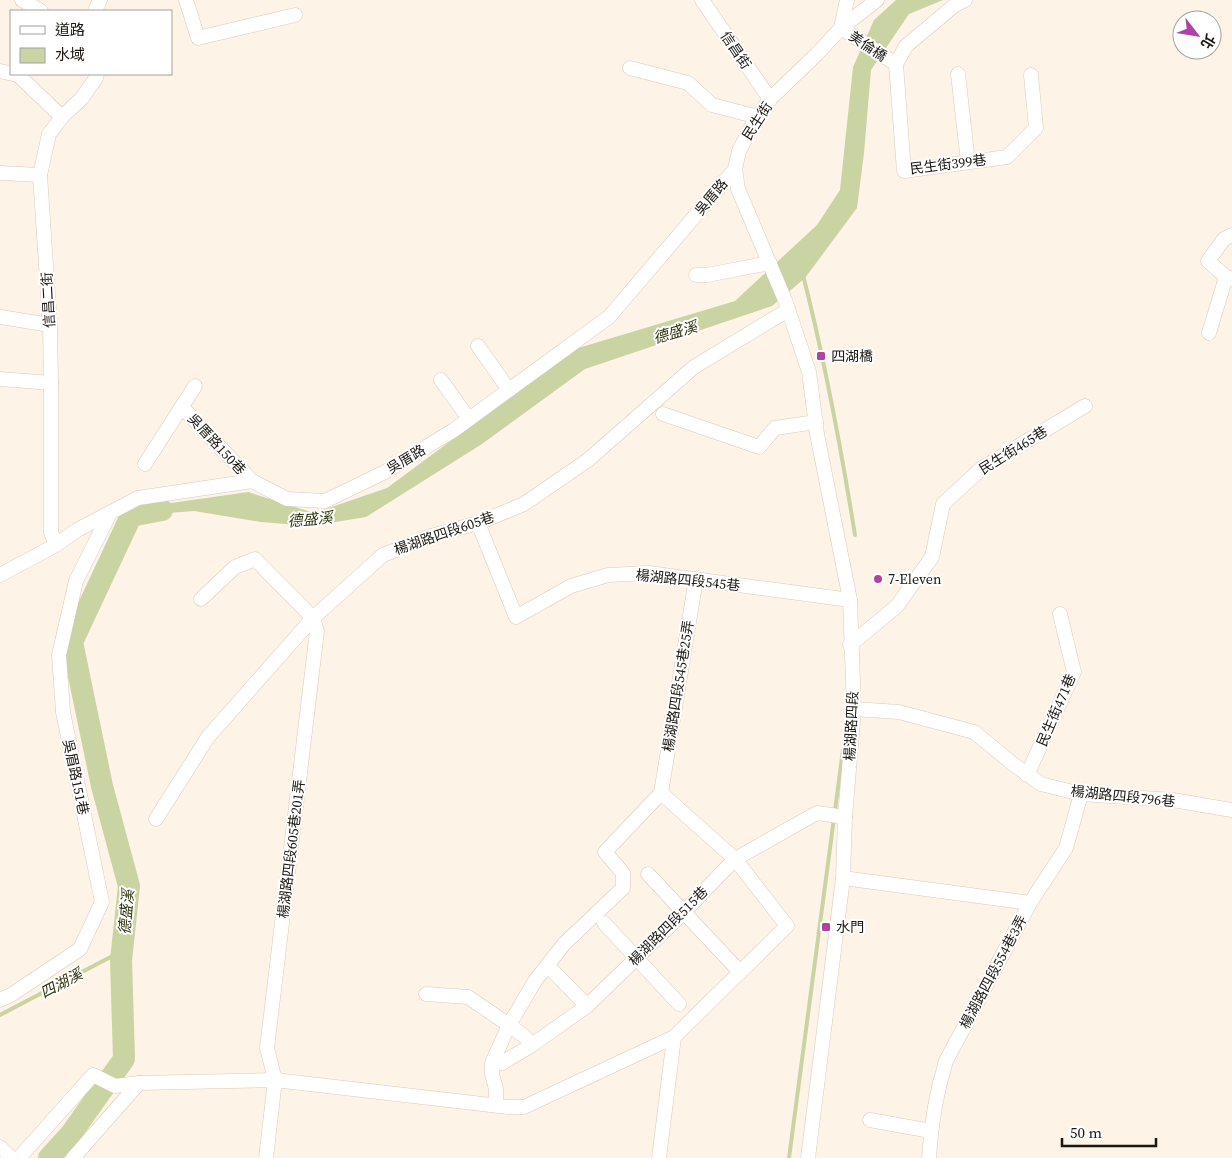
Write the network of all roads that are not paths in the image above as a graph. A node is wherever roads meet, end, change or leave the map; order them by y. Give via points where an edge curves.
1 (22, 0) edge
2 (186, 0) edge
3 (702, 0) edge
4 (847, 0) edge
5 (877, 0) edge
6 (965, 0) edge
7 (40, 10) edge
8 (295, 15) dead end
9 (841, 28) junction
10 (896, 64) junction
11 (630, 68) dead end
12 (958, 74) dead end
13 (18, 75) edge
14 (97, 75) edge
15 (1031, 75) dead end
16 (770, 99) junction
17 (62, 117) junction
18 (758, 117) junction
19 (968, 162) junction
20 (735, 169) junction
21 (0, 173) edge
22 (40, 176) junction
23 (1232, 235) edge
24 (770, 263) junction
25 (696, 275) dead end
26 (1229, 278) edge
27 (786, 305) junction
28 (0, 317) edge
29 (50, 325) junction
30 (1209, 333) dead end
31 (478, 346) dead end
32 (0, 379) edge
33 (441, 380) dead end
34 (51, 383) junction
35 (195, 386) dead end
36 (509, 390) junction
37 (1085, 406) dead end
38 (182, 407) junction
39 (662, 414) dead end
40 (469, 419) junction
41 (816, 422) junction
42 (145, 464) dead end
43 (252, 482) junction
44 (110, 513) junction
45 (478, 522) junction
46 (56, 544) junction
47 (0, 575) edge
48 (696, 579) junction
49 (200, 599) dead end
50 (850, 600) junction
51 (1060, 614) dead end
52 (313, 618) junction
53 (850, 645) junction
54 (854, 709) junction
55 (1027, 775) junction
56 (660, 793) junction
57 (1081, 794) junction
58 (1232, 810) edge
59 (845, 817) junction
60 (156, 819) dead end
61 (735, 859) junction
62 (648, 874) dead end
63 (843, 878) junction
64 (1030, 903) junction
65 (683, 913) junction
66 (604, 923) dead end
67 (636, 958) junction
68 (553, 971) dead end
69 (740, 972) junction
70 (426, 994) dead end
71 (0, 1000) edge
72 (679, 1004) dead end
73 (587, 1006) junction
74 (509, 1025) junction
75 (674, 1037) junction
76 (532, 1045) junction
77 (502, 1064) dead end
78 (275, 1080) junction
79 (139, 1083) junction
80 (496, 1106) junction
81 (870, 1120) dead end
82 (931, 1131) junction
83 (0, 1147) edge
84 (11, 1158) edge
85 (19, 1158) edge
86 (73, 1158) edge
87 (266, 1158) edge
88 (659, 1158) edge
89 (808, 1158) edge
90 (929, 1158) edge

1 - 7 street
2 - 8 street via 198,38
3 - 16 street, 信昌街
4 - 9 street
5 - 9 street, 民生街
6 - 10 street via 906,46
9 - 10 street, 美倫橋
9 - 16 street, 民生街
10 - 19 street, 民生街399巷 via 904,171
11 - 18 street via 688,83 712,105
12 - 19 street
13 - 17 street
14 - 17 street, 信昌二街 via 82,98
15 - 19 street, 民生街399巷 via 1036,128 1008,157
16 - 18 street, 民生街
17 - 22 street, 信昌二街 via 49,134
18 - 20 street, 民生街 via 738,151
20 - 24 street, 民生街 via 738,189
20 - 36 street, 吳厝路 via 610,317
21 - 22 street
22 - 29 street, 信昌二街
23 - 26 street via 1224,238 1208,261
24 - 25 street
24 - 27 street
26 - 30 street
27 - 41 street, 楊湖路四段 via 810,372
27 - 45 street, 楊湖路四段605巷 via 694,367 588,460 524,504
28 - 29 street
29 - 34 street, 信昌二街
31 - 36 street
32 - 34 street
33 - 40 street
34 - 46 street, 信昌二街 via 52,532
35 - 38 street, 吳厝路150巷
36 - 40 street, 吳厝路
37 - 53 street, 民生街465巷 via 982,468 943,504 932,557 897,606
38 - 42 street, 吳厝路150巷
38 - 43 street, 吳厝路150巷
39 - 41 street via 759,447 775,428
40 - 43 street, 吳厝路 via 385,472 325,501 287,499
41 - 50 street, 楊湖路四段
43 - 44 street via 138,498
44 - 46 street
44 - 71 street, 吳眉路151巷 via 76,581 59,655 63,712 102,902 80,949
45 - 48 street, 楊湖路四段545巷 via 516,617 571,586 608,575 649,574
45 - 52 street, 楊湖路四段605巷 via 383,555
46 - 47 street
48 - 50 street, 楊湖路四段545巷
48 - 56 street, 楊湖路四段545巷25弄
49 - 52 street via 235,566 255,559
50 - 53 street, 楊湖路四段
51 - 55 street, 民生街471巷 via 1074,672
52 - 60 street, 楊湖路四段605巷 via 208,737
52 - 78 street, 楊湖路四段605巷201弄 via 317,631 267,1048
53 - 54 street, 楊湖路四段
54 - 55 street, 楊湖路四段796巷 via 899,712 974,732
54 - 59 street, 楊湖路四段
55 - 57 street, 楊湖路四段796巷 via 1041,784
56 - 61 street
56 - 74 street via 605,852 623,873 622,888 564,944 535,981
57 - 58 street, 楊湖路四段796巷 via 1174,800
57 - 64 street, 楊湖路四段554巷3弄 via 1066,848
59 - 61 street, 楊湖路四段515巷 via 817,813
59 - 63 street, 楊湖路四段
61 - 65 street, 楊湖路四段515巷
61 - 69 street via 787,926
62 - 65 street
63 - 64 street
63 - 89 street, 楊湖路四段
64 - 82 street, 楊湖路四段554巷3弄 via 946,1061
65 - 67 street, 楊湖路四段515巷
65 - 69 street
66 - 67 street
67 - 72 street
67 - 73 street, 楊湖路四段515巷
68 - 73 street
69 - 75 street
70 - 74 street via 468,997
73 - 76 street, 楊湖路四段515巷
74 - 76 street
74 - 80 street via 492,1063
75 - 80 street via 524,1107
75 - 88 street
76 - 77 street, 楊湖路四段515巷
78 - 79 street
78 - 80 street
78 - 87 street
79 - 85 street via 115,1086 93,1075
79 - 86 street
81 - 82 street
82 - 90 street, 楊湖路四段554巷3弄
83 - 84 street

